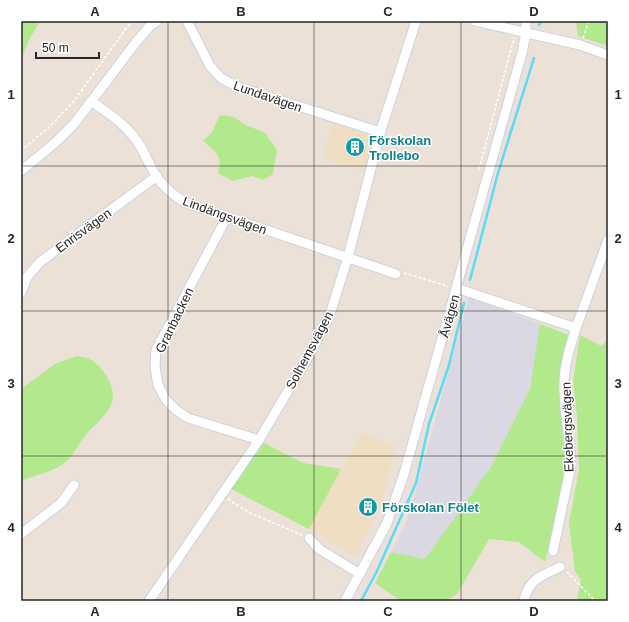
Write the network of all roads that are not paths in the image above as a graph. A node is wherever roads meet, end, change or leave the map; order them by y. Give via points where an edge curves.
1 (187, 21) edge
2 (416, 21) edge
3 (475, 21) edge
4 (526, 21) edge
5 (151, 23) edge
6 (526, 33) junction
7 (608, 55) edge
8 (91, 101) junction
9 (380, 132) junction
10 (21, 171) edge
11 (157, 176) junction
12 (227, 217) junction
13 (608, 240) edge
14 (348, 257) junction
15 (396, 274) road end
16 (452, 287) junction
17 (21, 293) edge
18 (576, 328) junction
19 (258, 440) junction
20 (74, 485) dead end
21 (21, 534) edge
22 (310, 538) road end
23 (553, 551) dead end
24 (563, 569) road end
25 (360, 574) junction
26 (149, 601) edge
27 (346, 601) edge
28 (524, 601) edge

1 - 9 street, Lundavägen via 210,66 221,78 238,87
2 - 9 street, Solhemsvägen
3 - 6 street
4 - 6 street, Åvägen
5 - 8 street
6 - 7 street via 580,45
6 - 16 street, Åvägen
8 - 10 street via 74,124 56,142
8 - 11 street, Lindängsvägen via 133,135 143,148
9 - 14 street, Solhemsvägen
11 - 12 street, Lindängsvägen via 168,191 184,202
11 - 17 street, Enrisvägen via 40,262 28,276
12 - 14 street, Lindängsvägen
12 - 19 street, Granbacken via 156,350 154,367 158,385 166,400 176,410 188,418
13 - 18 street, Ekebergsvägen
14 - 15 street, Lindängsvägen
14 - 19 street, Solhemsvägen via 331,311 311,352
16 - 18 street
16 - 25 street, Åvägen via 396,499
18 - 23 street, Ekebergsvägen via 567,360 564,386 571,465
19 - 26 street, Solhemsvägen
20 - 21 street via 60,503
22 - 25 street via 319,549
24 - 28 street via 532,582
25 - 27 street, Åvägen

